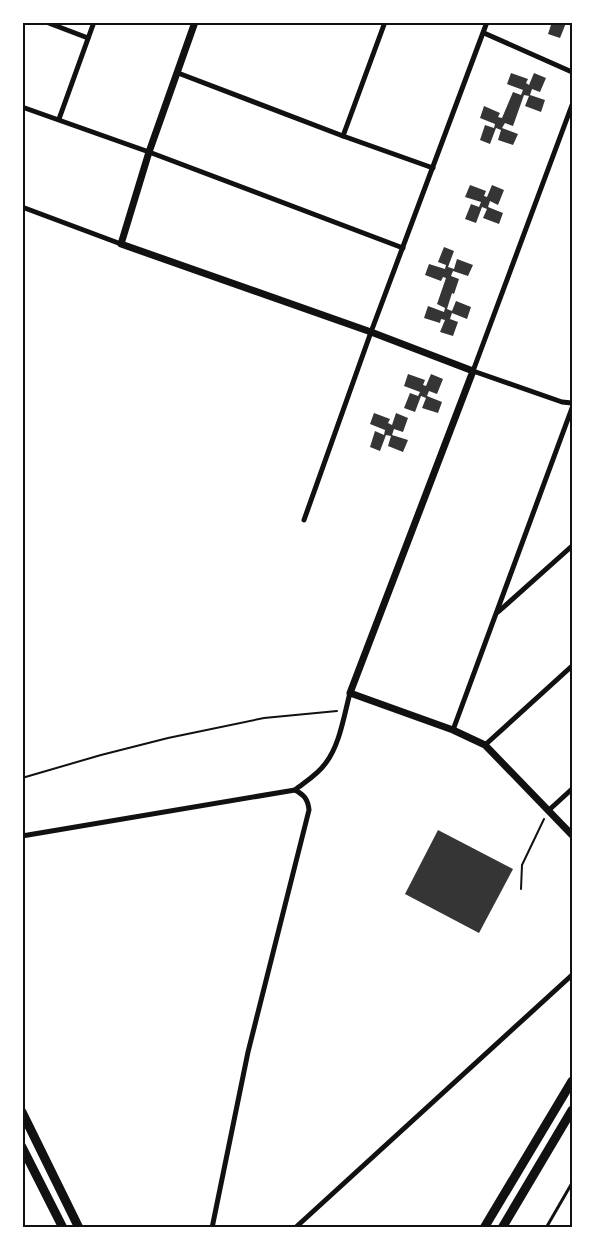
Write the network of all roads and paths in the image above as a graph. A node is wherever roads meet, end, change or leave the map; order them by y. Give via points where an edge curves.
1 (46, 22) edge
2 (94, 22) edge
3 (195, 22) edge
4 (385, 22) edge
5 (487, 22) edge
6 (484, 33) junction
7 (88, 38) junction
8 (572, 72) edge
9 (178, 73) junction
10 (572, 105) edge
11 (22, 107) edge
12 (59, 119) junction
13 (342, 136) junction
14 (149, 152) junction
15 (433, 168) junction
16 (22, 207) edge
17 (121, 244) junction
18 (403, 248) junction
19 (371, 332) junction
20 (473, 371) junction
21 (572, 402) edge
22 (572, 408) edge
23 (304, 520) dead end
24 (572, 546) edge
25 (497, 613) junction
26 (572, 666) edge
27 (350, 693) junction
28 (338, 711) dead end
29 (453, 730) junction
30 (484, 745) junction
31 (22, 778) edge
32 (572, 789) edge
33 (295, 790) junction
34 (549, 810) junction
35 (572, 835) edge
36 (22, 836) edge
37 (521, 888) dead end
38 (572, 975) edge
39 (572, 1081) edge
40 (572, 1110) edge
41 (22, 1112) edge
42 (22, 1147) edge
43 (572, 1183) edge
44 (63, 1228) edge
45 (79, 1228) edge
46 (212, 1228) edge
47 (295, 1228) edge
48 (484, 1228) edge
49 (502, 1228) edge
50 (546, 1228) edge

1 - 7 street
2 - 7 street
3 - 9 street
4 - 13 street
5 - 6 street
6 - 8 street
6 - 15 street
7 - 12 street
9 - 13 street
9 - 14 street
10 - 20 street
11 - 12 street
12 - 14 street
13 - 15 street
14 - 17 street
14 - 18 street
15 - 18 street
16 - 17 street
17 - 19 street
18 - 19 street
19 - 20 street
19 - 23 street
20 - 21 street via 562,402
20 - 27 street
22 - 25 street
24 - 25 street
25 - 29 street
26 - 30 street
27 - 29 street
27 - 33 street via 326,762
28 - 31 path via 264,718 168,738
29 - 30 street
30 - 34 street
32 - 34 street
33 - 36 street
33 - 46 street via 304,795 309,810 248,1052
34 - 35 street
34 - 37 path via 522,864
38 - 47 street
39 - 48 main road
40 - 49 main road
41 - 45 main road
42 - 44 main road
43 - 50 lane

